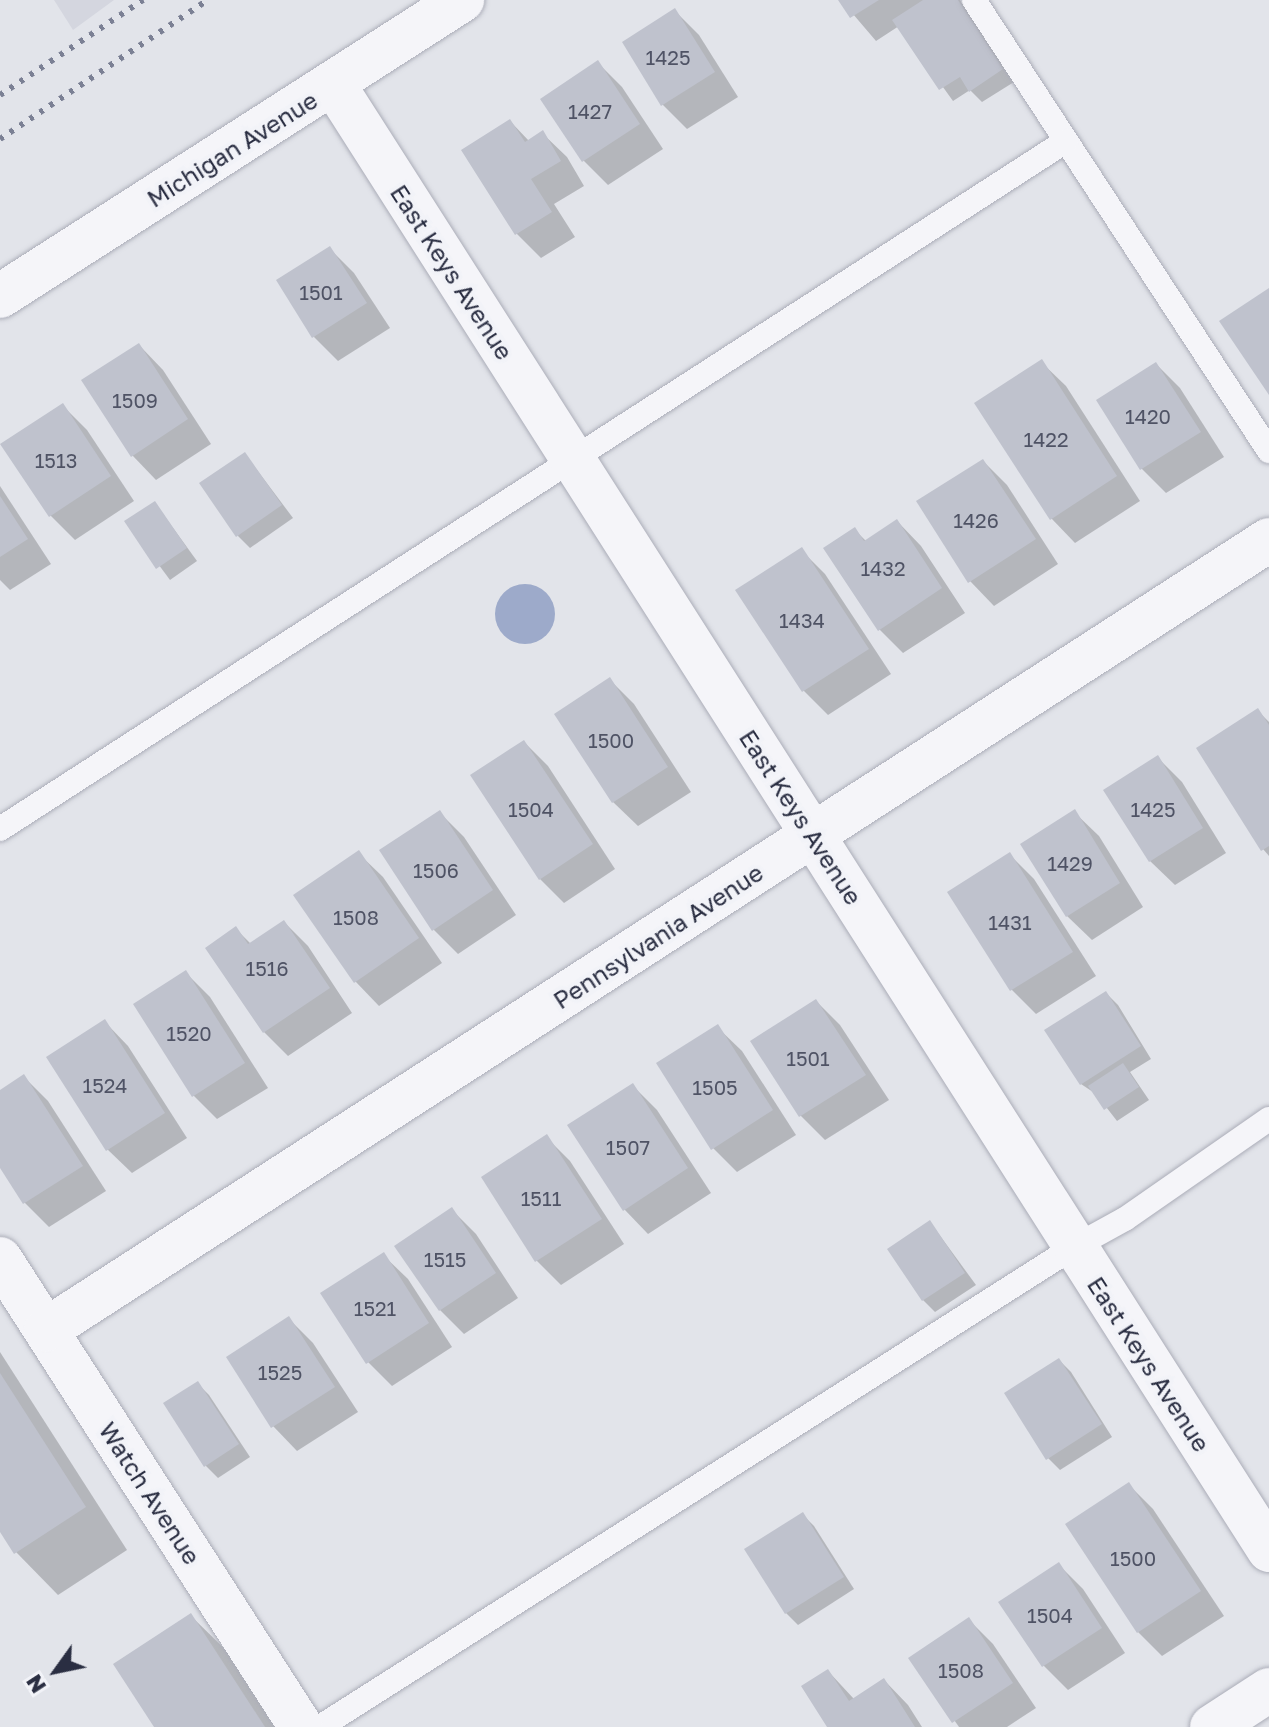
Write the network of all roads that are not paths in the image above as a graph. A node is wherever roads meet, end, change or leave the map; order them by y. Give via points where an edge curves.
1 (462, 0) edge
2 (974, 0) edge
3 (334, 85) junction
4 (1066, 141) junction
5 (0, 296) edge
6 (1269, 451) edge
7 (572, 460) junction
8 (1269, 540) edge
9 (0, 829) edge
10 (813, 835) junction
11 (1269, 1119) edge
12 (1074, 1247) junction
13 (0, 1259) edge
14 (46, 1330) junction
15 (1269, 1550) edge
16 (1269, 1690) edge
17 (301, 1727) edge
18 (320, 1727) edge
19 (1212, 1727) edge

1 - 3 street, Michigan Avenue
2 - 4 lane
3 - 5 street, Michigan Avenue
3 - 7 street, East Keys Avenue
4 - 6 lane
4 - 7 lane
7 - 9 lane
7 - 10 street, East Keys Avenue
8 - 10 street, Pennsylvania Avenue
10 - 12 street, East Keys Avenue
10 - 14 street, Pennsylvania Avenue
11 - 12 lane via 1125,1219
12 - 15 street, East Keys Avenue
12 - 18 lane
13 - 14 street, Watch Avenue
14 - 17 street, Watch Avenue
16 - 19 street

